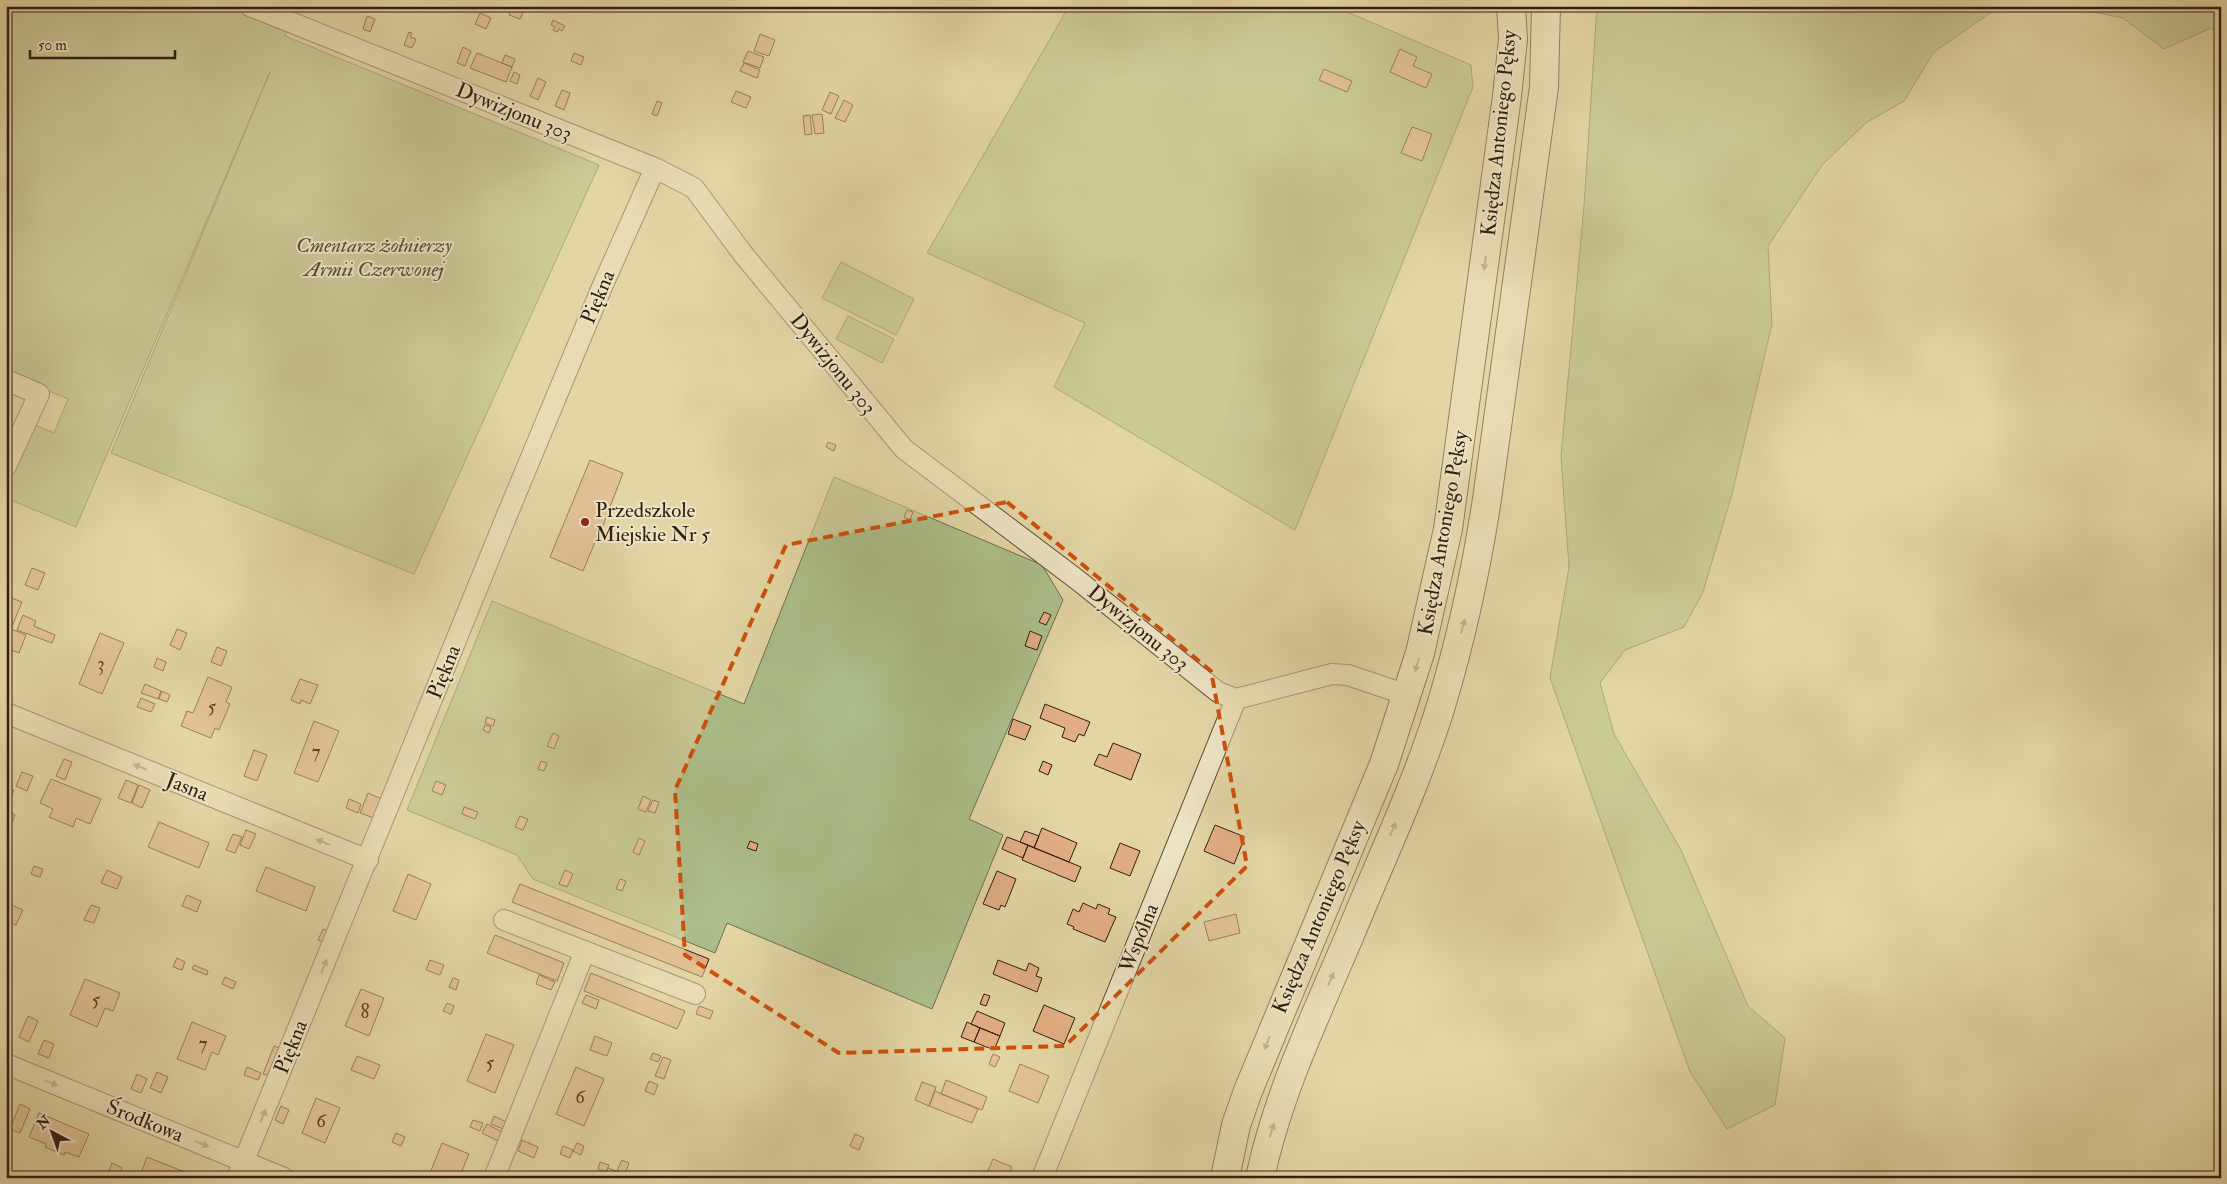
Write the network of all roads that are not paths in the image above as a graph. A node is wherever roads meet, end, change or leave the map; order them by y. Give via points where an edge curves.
1 (250, 6) edge
2 (1512, 6) edge
3 (1546, 6) edge
4 (655, 168) junction
5 (6, 380) edge
6 (6, 466) edge
7 (1407, 695) junction
8 (1236, 699) junction
9 (6, 713) edge
10 (368, 860) junction
11 (504, 920) dead end
12 (585, 951) junction
13 (695, 994) dead end
14 (6, 1064) edge
15 (241, 1169) edge
16 (284, 1178) edge
17 (494, 1178) edge
18 (1042, 1178) edge
19 (1225, 1178) edge
20 (1260, 1178) edge

1 - 4 street, Dywizjonu 303
2 -> 7 main road, Księdza Antoniego Pęksy via 1508,96 1448,529 1431,611
20 -> 3 main road, Księdza Antoniego Pęksy via 1280,1103 1440,711 1466,615 1488,500 1544,87
4 - 8 street, Dywizjonu 303 via 694,188 743,254 904,449 1075,578 1218,692
4 - 10 street, Piękna via 507,515
5 - 6 street via 39,394
7 - 8 street via 1348,674 1332,674
7 -> 19 main road, Księdza Antoniego Pęksy via 1384,764 1248,1091 1236,1125
8 - 18 street, Wspólna
10 -> 9 street, Jasna
15 -> 10 street, Piękna
11 - 12 street
12 - 13 street
12 - 17 street
14 -> 15 street, Środkowa
15 - 16 street, Środkowa

